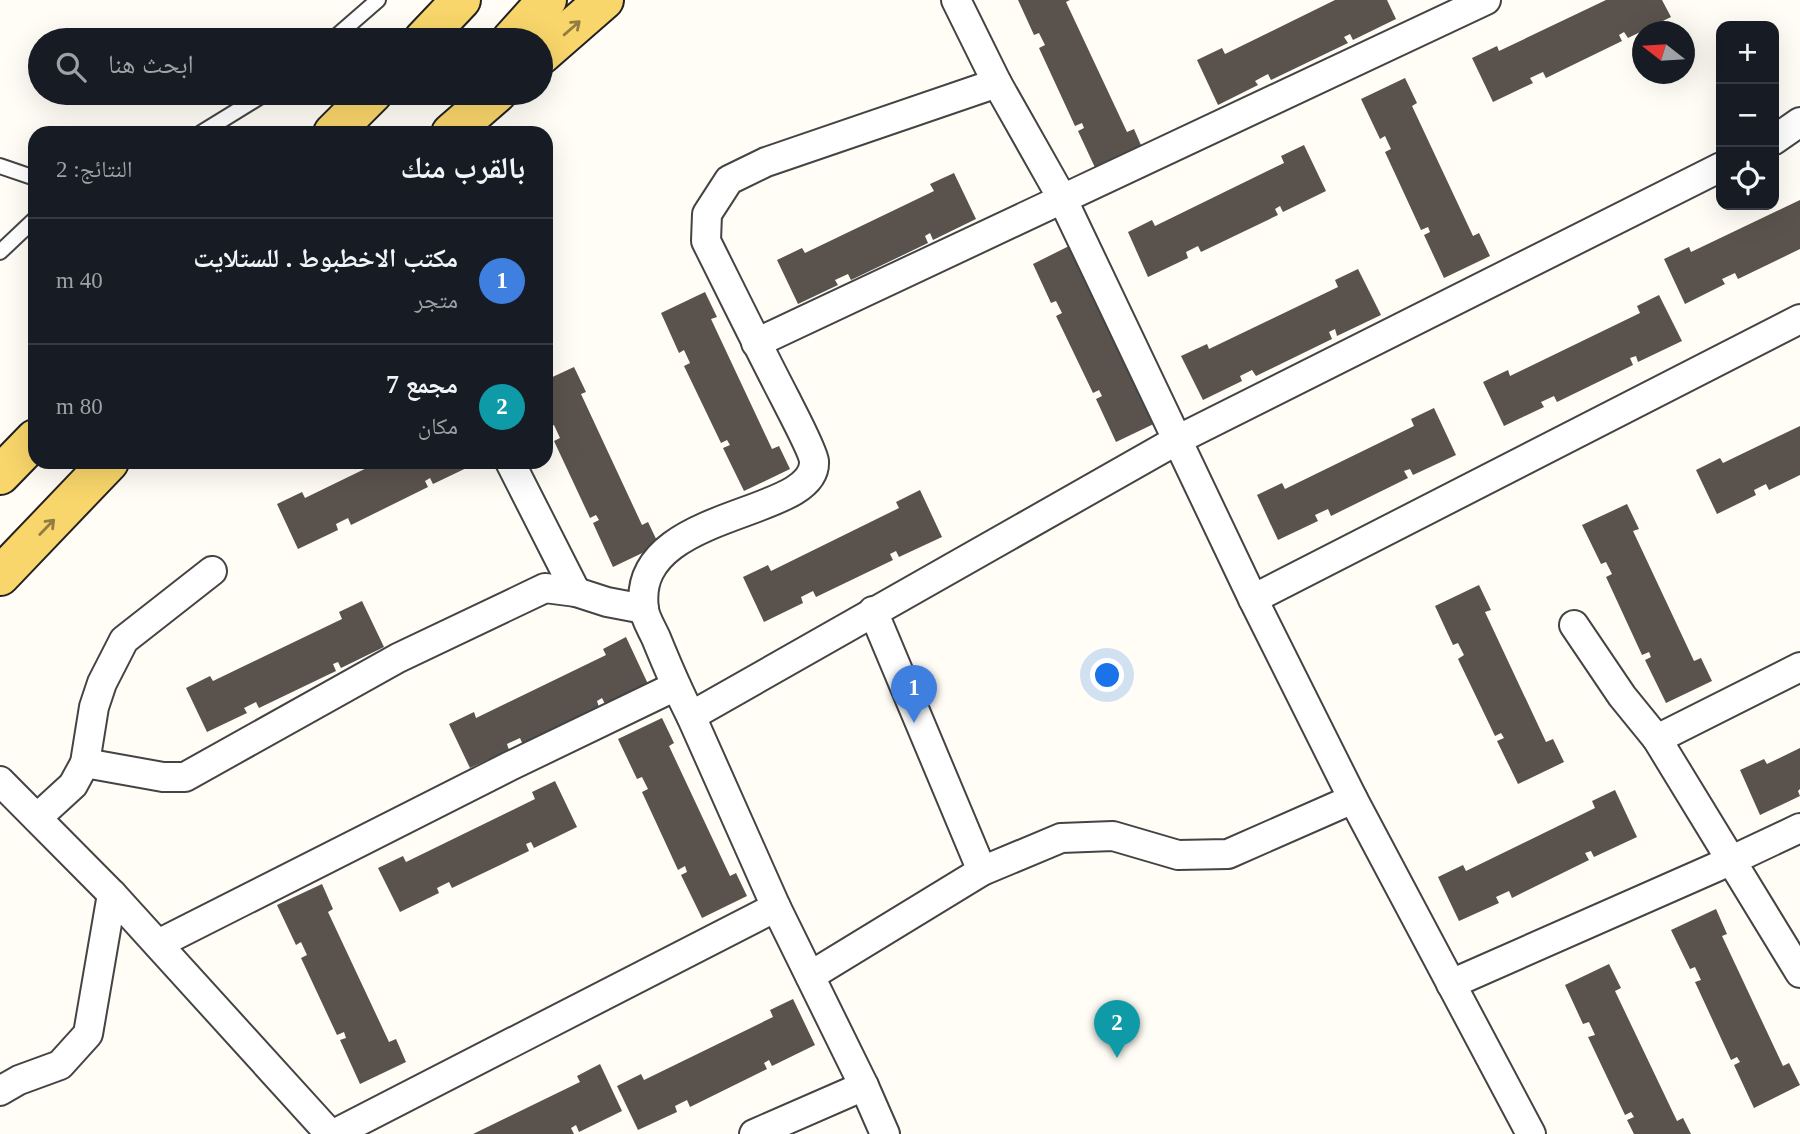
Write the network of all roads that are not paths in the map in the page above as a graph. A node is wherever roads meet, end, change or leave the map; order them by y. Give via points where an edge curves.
1 (378, 0) edge
2 (426, 0) edge
3 (461, 0) edge
4 (547, 0) edge
5 (604, 0) edge
6 (956, 0) edge
7 (1486, 0) edge
8 (346, 28) edge
9 (408, 28) edge
10 (434, 28) edge
11 (522, 28) edge
12 (553, 45) edge
13 (997, 83) junction
14 (246, 105) edge
15 (361, 105) edge
16 (451, 105) edge
17 (483, 105) edge
18 (1800, 122) edge
19 (212, 126) edge
20 (340, 126) edge
21 (431, 126) edge
22 (459, 126) edge
23 (1779, 137) edge
24 (0, 166) edge
25 (1716, 170) edge
26 (28, 176) edge
27 (1062, 198) junction
28 (28, 226) edge
29 (0, 253) edge
30 (1800, 319) edge
31 (756, 342) junction
32 (1179, 439) junction
33 (28, 446) edge
34 (102, 469) edge
35 (514, 469) edge
36 (0, 475) edge
37 (212, 571) dead end
38 (0, 576) edge
39 (576, 592) junction
40 (1253, 599) junction
41 (644, 610) junction
42 (873, 611) junction
43 (1574, 625) dead end
44 (1800, 667) edge
45 (676, 686) junction
46 (691, 716) junction
47 (1657, 739) junction
48 (85, 763) junction
49 (0, 781) edge
50 (1353, 799) junction
51 (37, 818) junction
52 (1800, 828) edge
53 (1730, 861) junction
54 (982, 871) junction
55 (112, 894) junction
56 (776, 907) junction
57 (158, 944) junction
58 (1800, 973) edge
59 (810, 976) junction
60 (1451, 984) junction
61 (864, 1086) junction
62 (0, 1091) edge
63 (332, 1134) edge
64 (754, 1134) edge
65 (885, 1134) edge
66 (1531, 1134) edge

1 - 8 lane
2 - 9 main road
3 - 10 main road
4 - 11 main road
12 -> 5 main road
6 - 13 street
7 - 27 street
13 - 27 street
13 - 31 street via 766,162 729,180 707,214 706,241
14 - 19 lane
15 - 20 main road
16 - 21 main road
17 - 22 main road
18 - 23 street
24 - 26 lane
25 - 32 street
27 - 31 street
27 - 32 street
28 - 29 lane
30 - 40 street
31 - 41 street via 814,461 809,479 793,492 699,528 668,549 646,574
32 - 40 street
32 - 42 street
33 - 36 main road
38 -> 34 main road
35 - 39 street
37 - 48 street via 124,640 94,707
39 - 41 street
39 - 48 street via 545,588 516,600 398,659 185,777
40 - 50 street
41 - 45 street
42 - 46 street
42 - 54 street
43 - 47 street
44 - 47 street
45 - 46 street
45 - 57 street
46 - 56 street
47 - 53 street
48 - 51 street via 74,785
49 - 51 street
50 - 54 street via 1228,854 1178,855 1113,836 1061,838
50 - 60 street
51 - 55 street
52 - 53 street
53 - 58 street
53 - 60 street
54 - 59 street
55 - 57 street
55 - 62 street via 88,1034 60,1065
56 - 59 street
56 - 63 street
57 - 63 street
59 - 61 street
60 - 66 street
61 - 64 street
61 - 65 street

